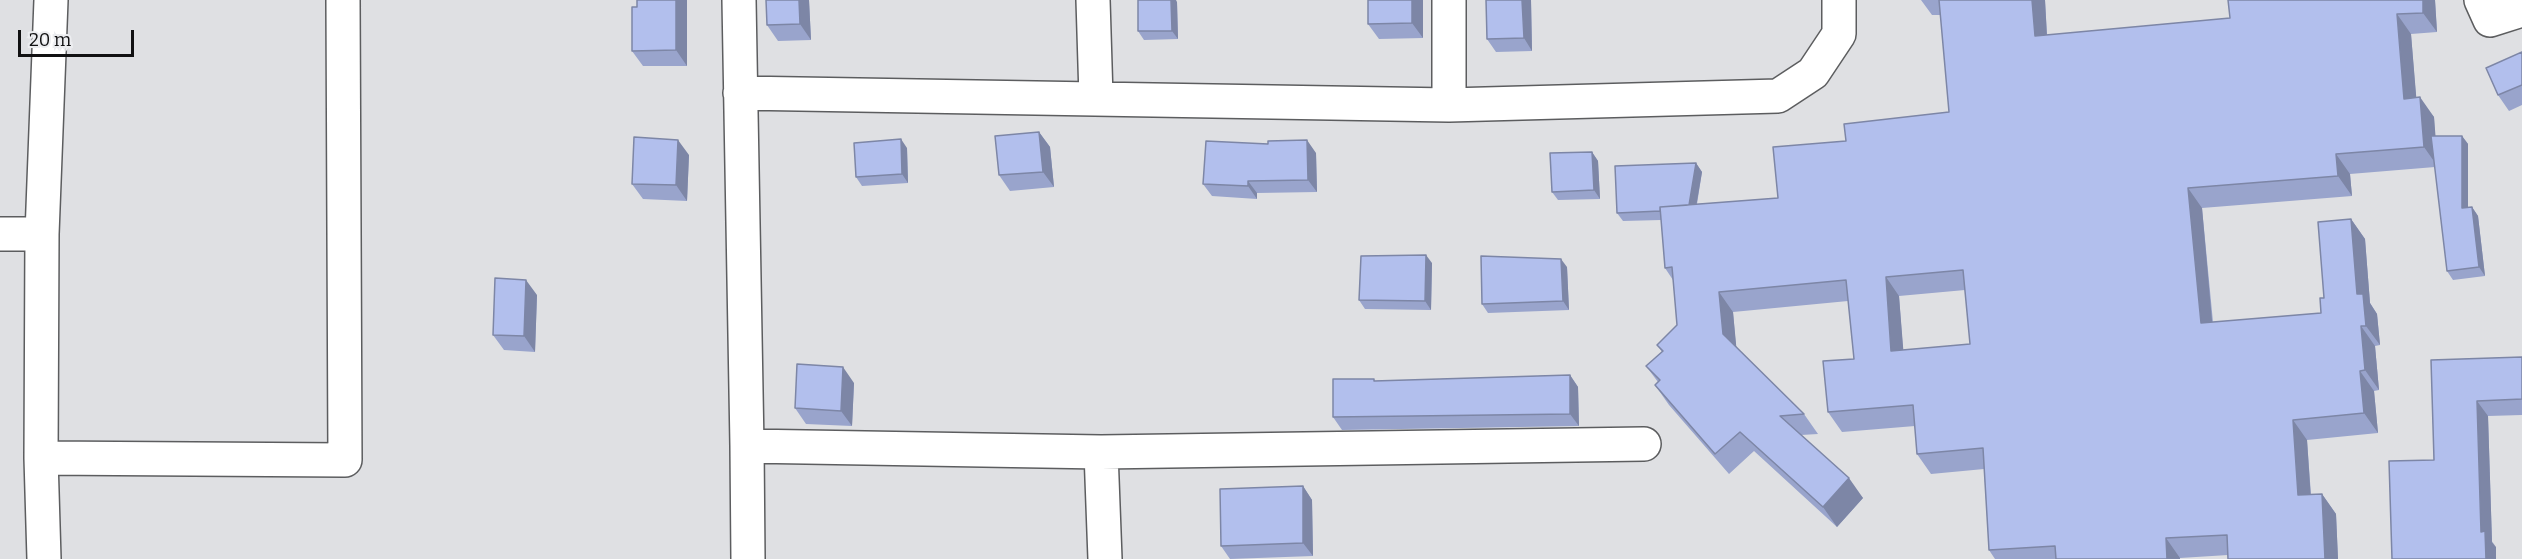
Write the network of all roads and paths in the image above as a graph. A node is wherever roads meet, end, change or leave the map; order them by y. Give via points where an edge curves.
1 (51, 0) edge
2 (343, 0) edge
3 (740, 0) edge
4 (1093, 0) edge
5 (1449, 0) edge
6 (1839, 0) edge
7 (2486, 10) edge
8 (2522, 10) edge
9 (740, 93) junction
10 (1096, 97) junction
11 (1449, 105) junction
12 (0, 234) edge
13 (42, 234) junction
14 (1644, 444) dead end
15 (747, 446) junction
16 (1101, 452) junction
17 (42, 458) junction
18 (44, 559) edge
19 (748, 559) edge
20 (1106, 559) edge

1 - 13 street
2 - 17 street via 345,460
3 - 9 street
4 - 10 street
5 - 11 street
6 - 11 street via 1839,34 1813,73 1778,96
7 - 8 street
9 - 10 street
9 - 15 street
10 - 11 street
12 - 13 street
13 - 17 street
14 - 16 street
15 - 16 street
15 - 19 street
16 - 20 street
17 - 18 street

